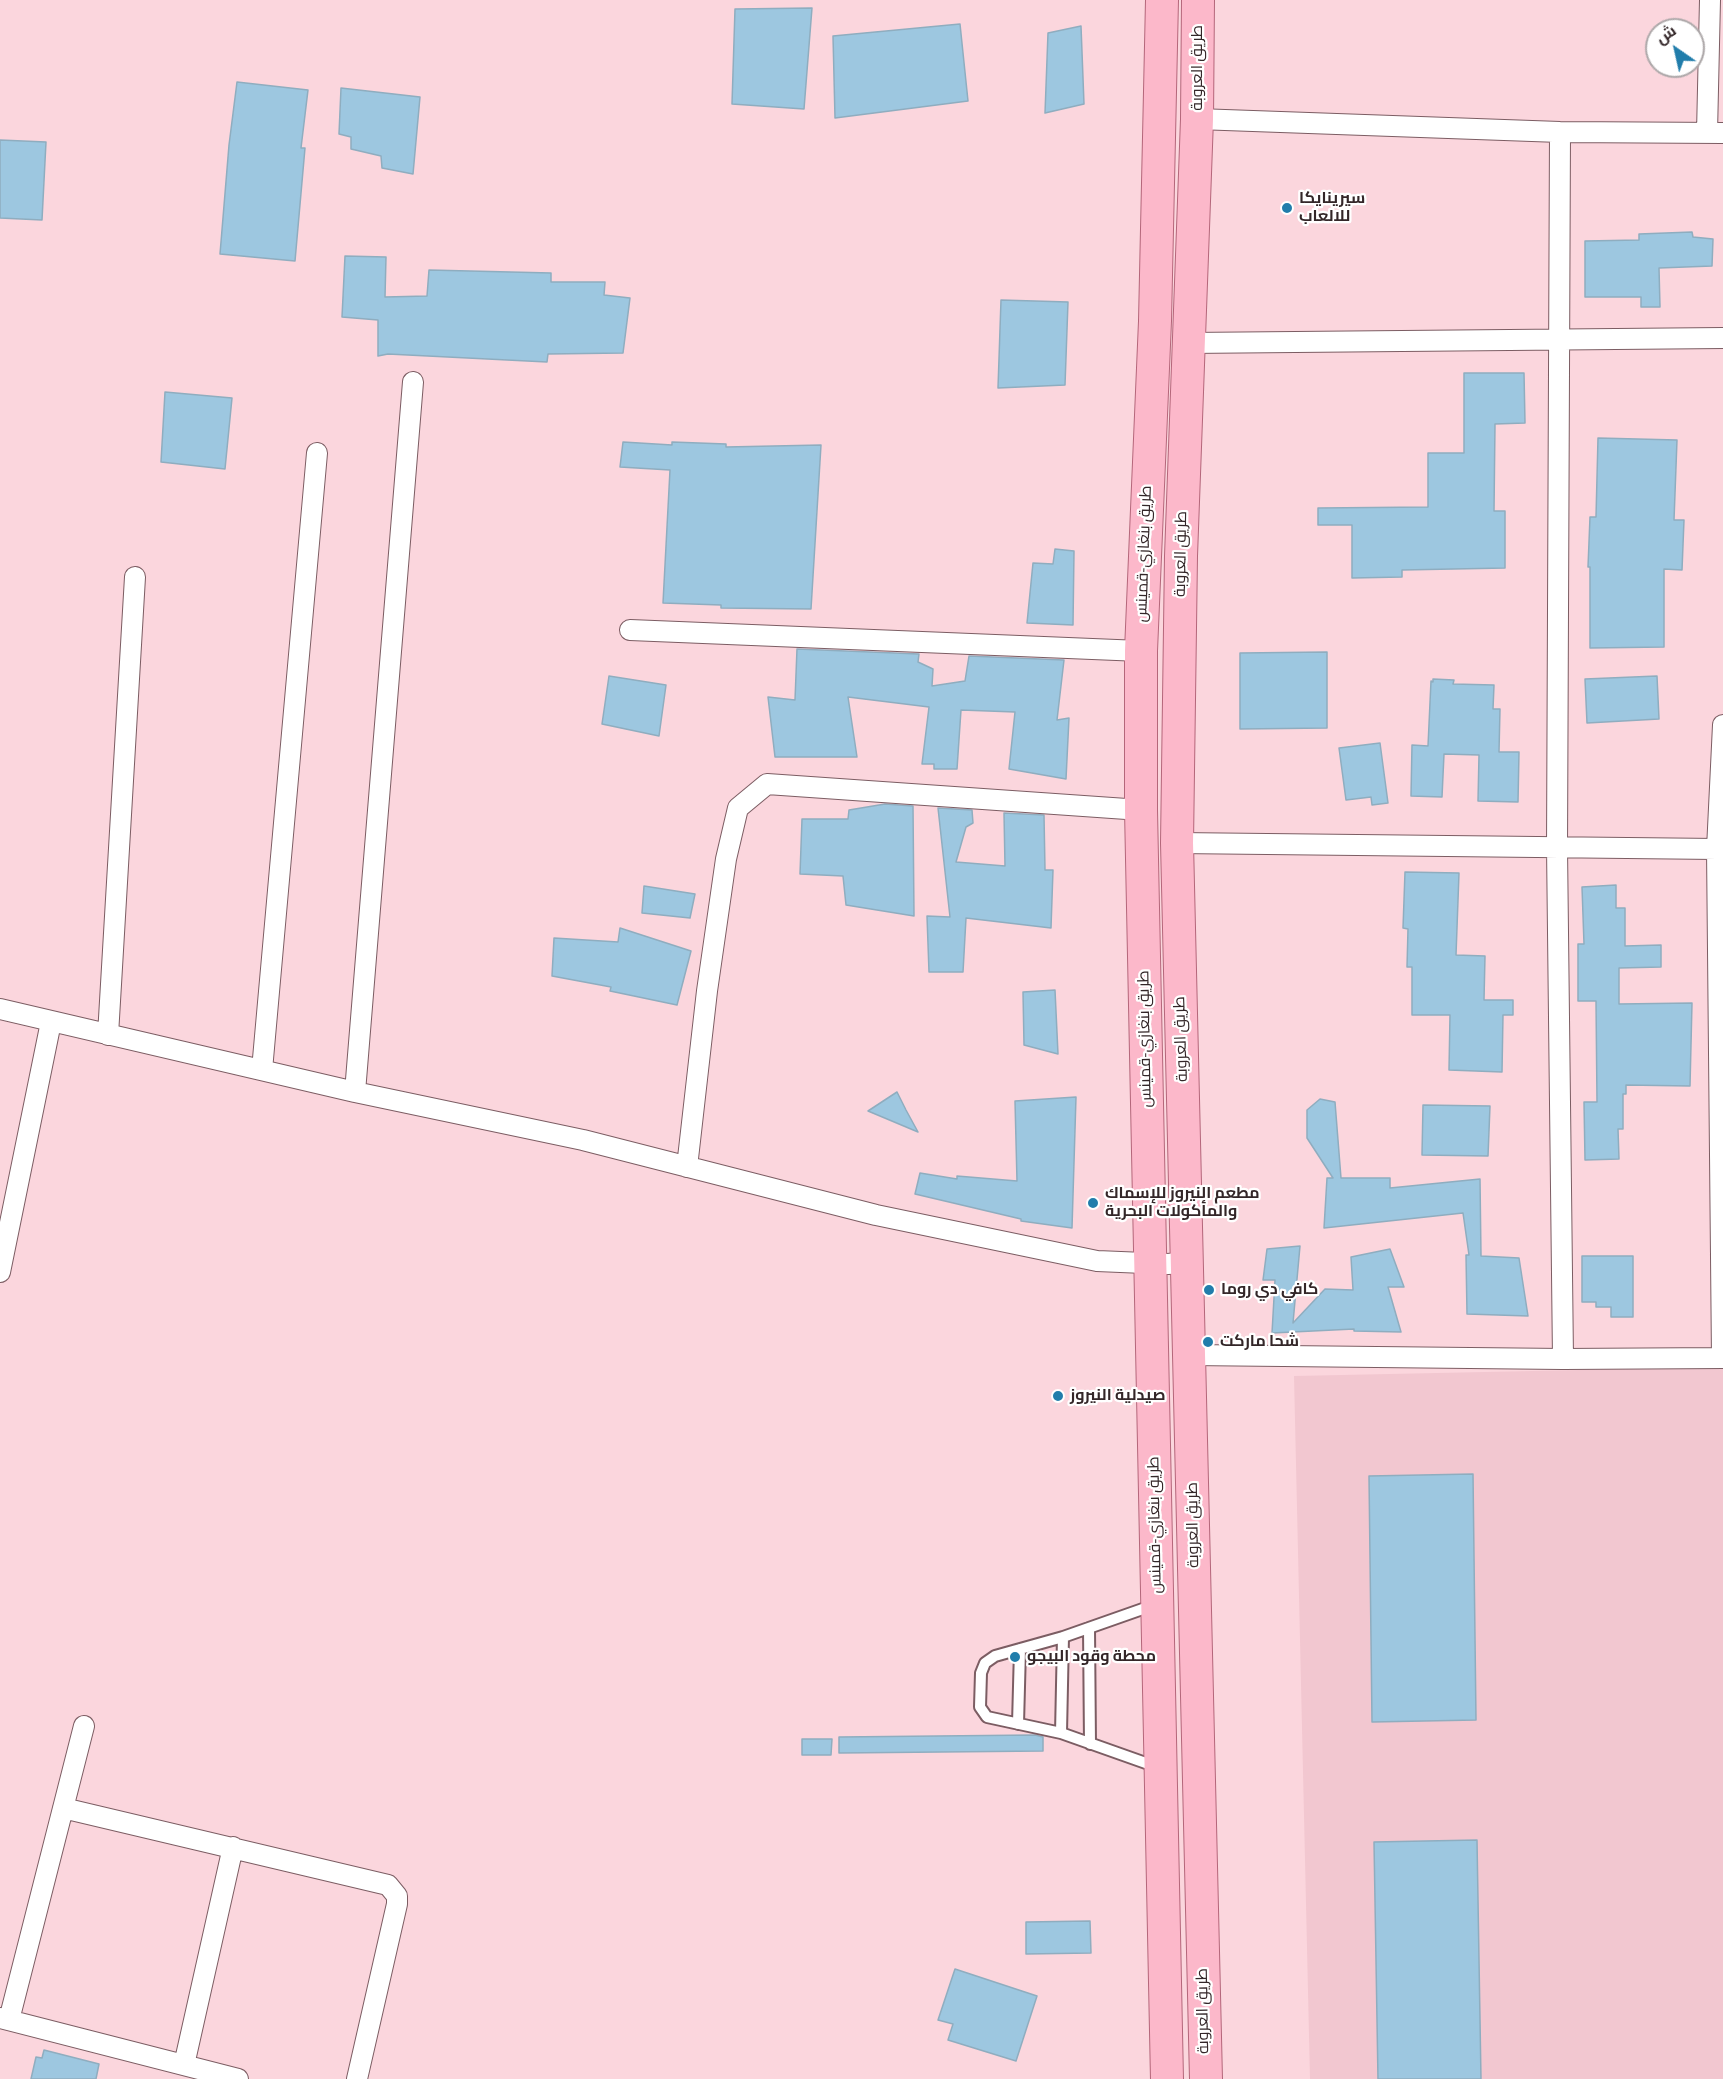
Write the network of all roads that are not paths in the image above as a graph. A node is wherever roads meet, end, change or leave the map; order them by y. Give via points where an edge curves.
1 (1162, 0) edge
2 (1198, 0) edge
3 (1710, 0) edge
4 (1197, 119) junction
5 (1560, 132) junction
6 (1715, 133) edge
7 (1723, 338) edge
8 (1559, 340) junction
9 (1188, 343) junction
10 (413, 382) dead end
11 (317, 453) dead end
12 (135, 577) dead end
13 (630, 630) dead end
14 (1142, 651) junction
15 (1723, 725) edge
16 (1141, 810) junction
17 (1177, 843) junction
18 (1557, 847) junction
19 (1717, 849) junction
20 (0, 1009) edge
21 (51, 1022) junction
22 (108, 1035) junction
23 (262, 1070) junction
24 (356, 1092) junction
25 (687, 1167) junction
26 (1188, 1262) junction
27 (1, 1263) edge
28 (1151, 1263) junction
29 (1190, 1355) junction
30 (1723, 1358) edge
31 (1563, 1359) junction
32 (1157, 1604) junction
33 (1089, 1628) junction
34 (1063, 1637) junction
35 (1020, 1649) junction
36 (1018, 1724) junction
37 (84, 1726) dead end
38 (1061, 1733) junction
39 (1090, 1744) junction
40 (1160, 1768) junction
41 (63, 1809) junction
42 (233, 1847) junction
43 (4, 2019) edge
44 (184, 2065) junction
45 (238, 2079) edge
46 (357, 2079) edge
47 (1167, 2079) edge
48 (1206, 2079) edge

1 - 14 main road, طريق بنغازي-قمينس
2 - 4 main road, طريق العروبة
3 - 6 street
4 - 5 street
4 - 9 main road, طريق العروبة
5 - 6 street
5 - 8 street
7 - 8 street
8 - 9 street
8 - 18 street
9 - 17 main road, طريق العروبة
10 - 24 street
11 - 23 street
12 - 22 street
13 - 14 street
14 - 16 main road, طريق بنغازي-قمينس
15 - 19 street
16 - 25 street via 767,784 738,808 726,859
16 - 28 main road, طريق بنغازي-قمينس
17 - 18 street
17 - 26 main road, طريق العروبة
18 - 19 street
18 - 31 street
19 - 30 street
20 - 21 street
21 - 22 street
21 - 27 street
22 - 23 street
23 - 24 street
24 - 25 street via 583,1140
25 - 28 street via 876,1215 1097,1262
26 - 28 street
26 - 29 main road, طريق العروبة
28 - 32 main road, طريق بنغازي-قمينس
29 - 31 street
29 - 48 main road, طريق العروبة
30 - 31 street
32 - 33 lane
32 - 40 main road, طريق بنغازي-قمينس
33 - 34 lane
33 - 39 lane
34 - 35 lane
34 - 38 lane
35 - 36 lane
35 - 36 lane via 994,1656 985,1663 980,1707 987,1717
36 - 38 lane
37 - 41 street
38 - 39 lane
39 - 40 lane
40 - 47 main road, طريق بنغازي-قمينس
41 - 42 street
41 - 43 street
42 - 44 street
42 - 46 street via 388,1885 393,1890 397,1904
43 - 44 street
44 - 45 street

